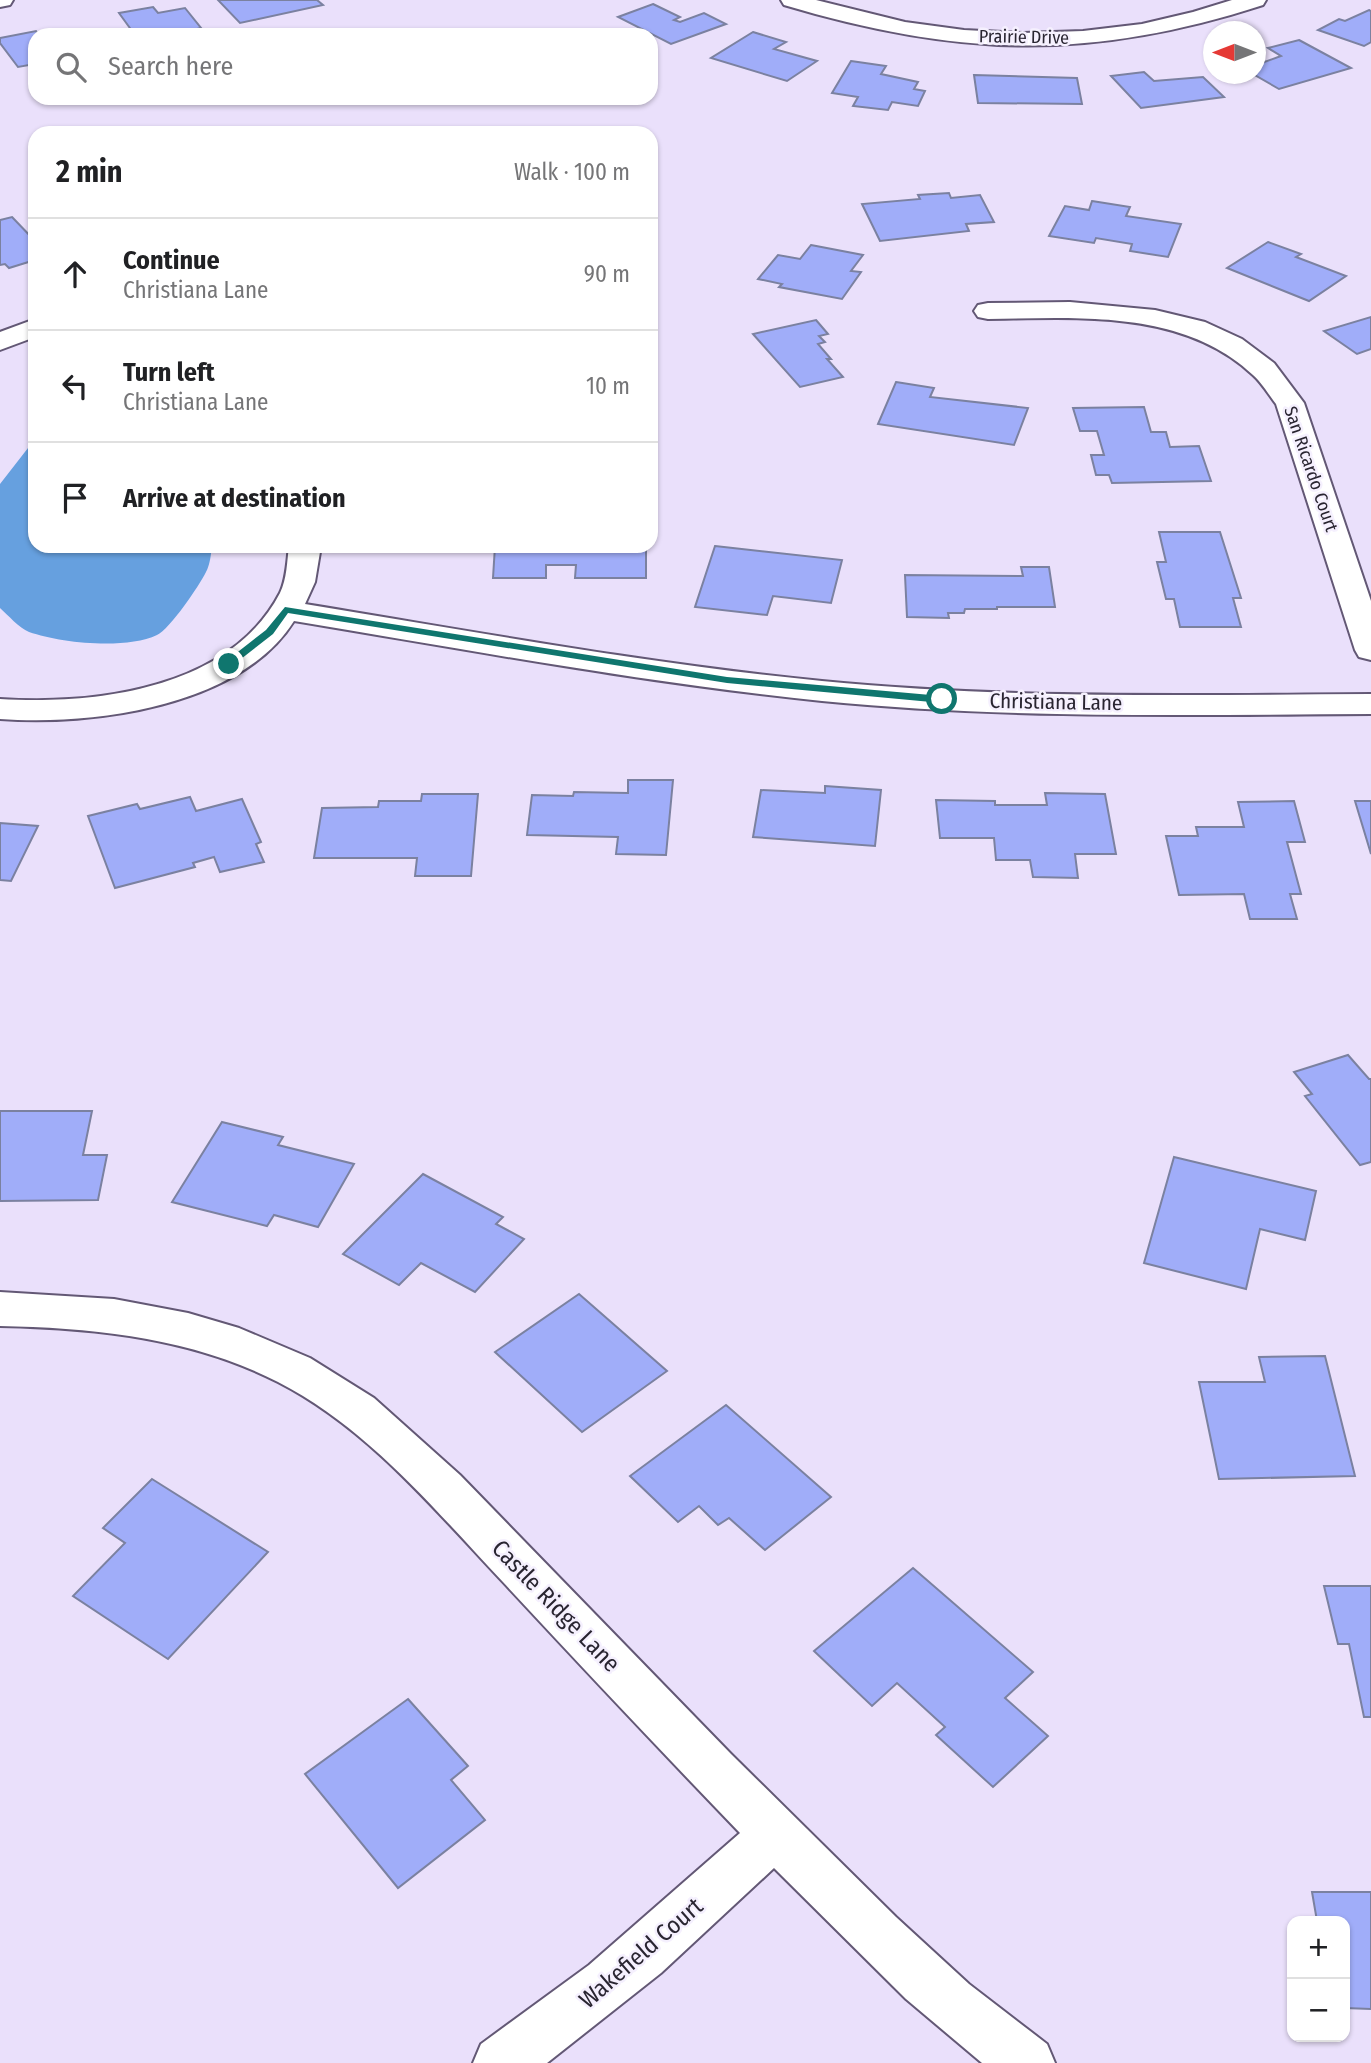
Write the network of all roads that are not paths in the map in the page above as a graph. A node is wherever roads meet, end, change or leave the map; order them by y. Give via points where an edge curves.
1 (792, 0) edge
2 (1255, 0) edge
3 (988, 311) dead end
4 (28, 330) edge
5 (0, 342) edge
6 (304, 553) edge
7 (285, 610) junction
8 (1371, 650) edge
9 (1371, 704) edge
10 (0, 709) edge
11 (0, 1309) edge
12 (775, 1834) junction
13 (500, 2063) edge
14 (1028, 2063) edge

1 - 2 street, Prairie Drive via 898,28 1028,39 1141,31 1184,23
3 - 8 street, San Ricardo Court via 1085,310 1143,316 1216,337 1258,362 1290,403
4 - 5 street
6 - 7 street via 297,592
7 - 9 street, Christiana Lane via 681,674 823,691 1042,703
7 - 10 street via 251,649 169,691 124,704 75,710
11 - 12 street, Castle Ridge Lane via 127,1317 217,1337 296,1371 335,1396 412,1457
12 - 13 street, Wakefield Court via 594,1996
12 - 14 street, Castle Ridge Lane via 931,1988

